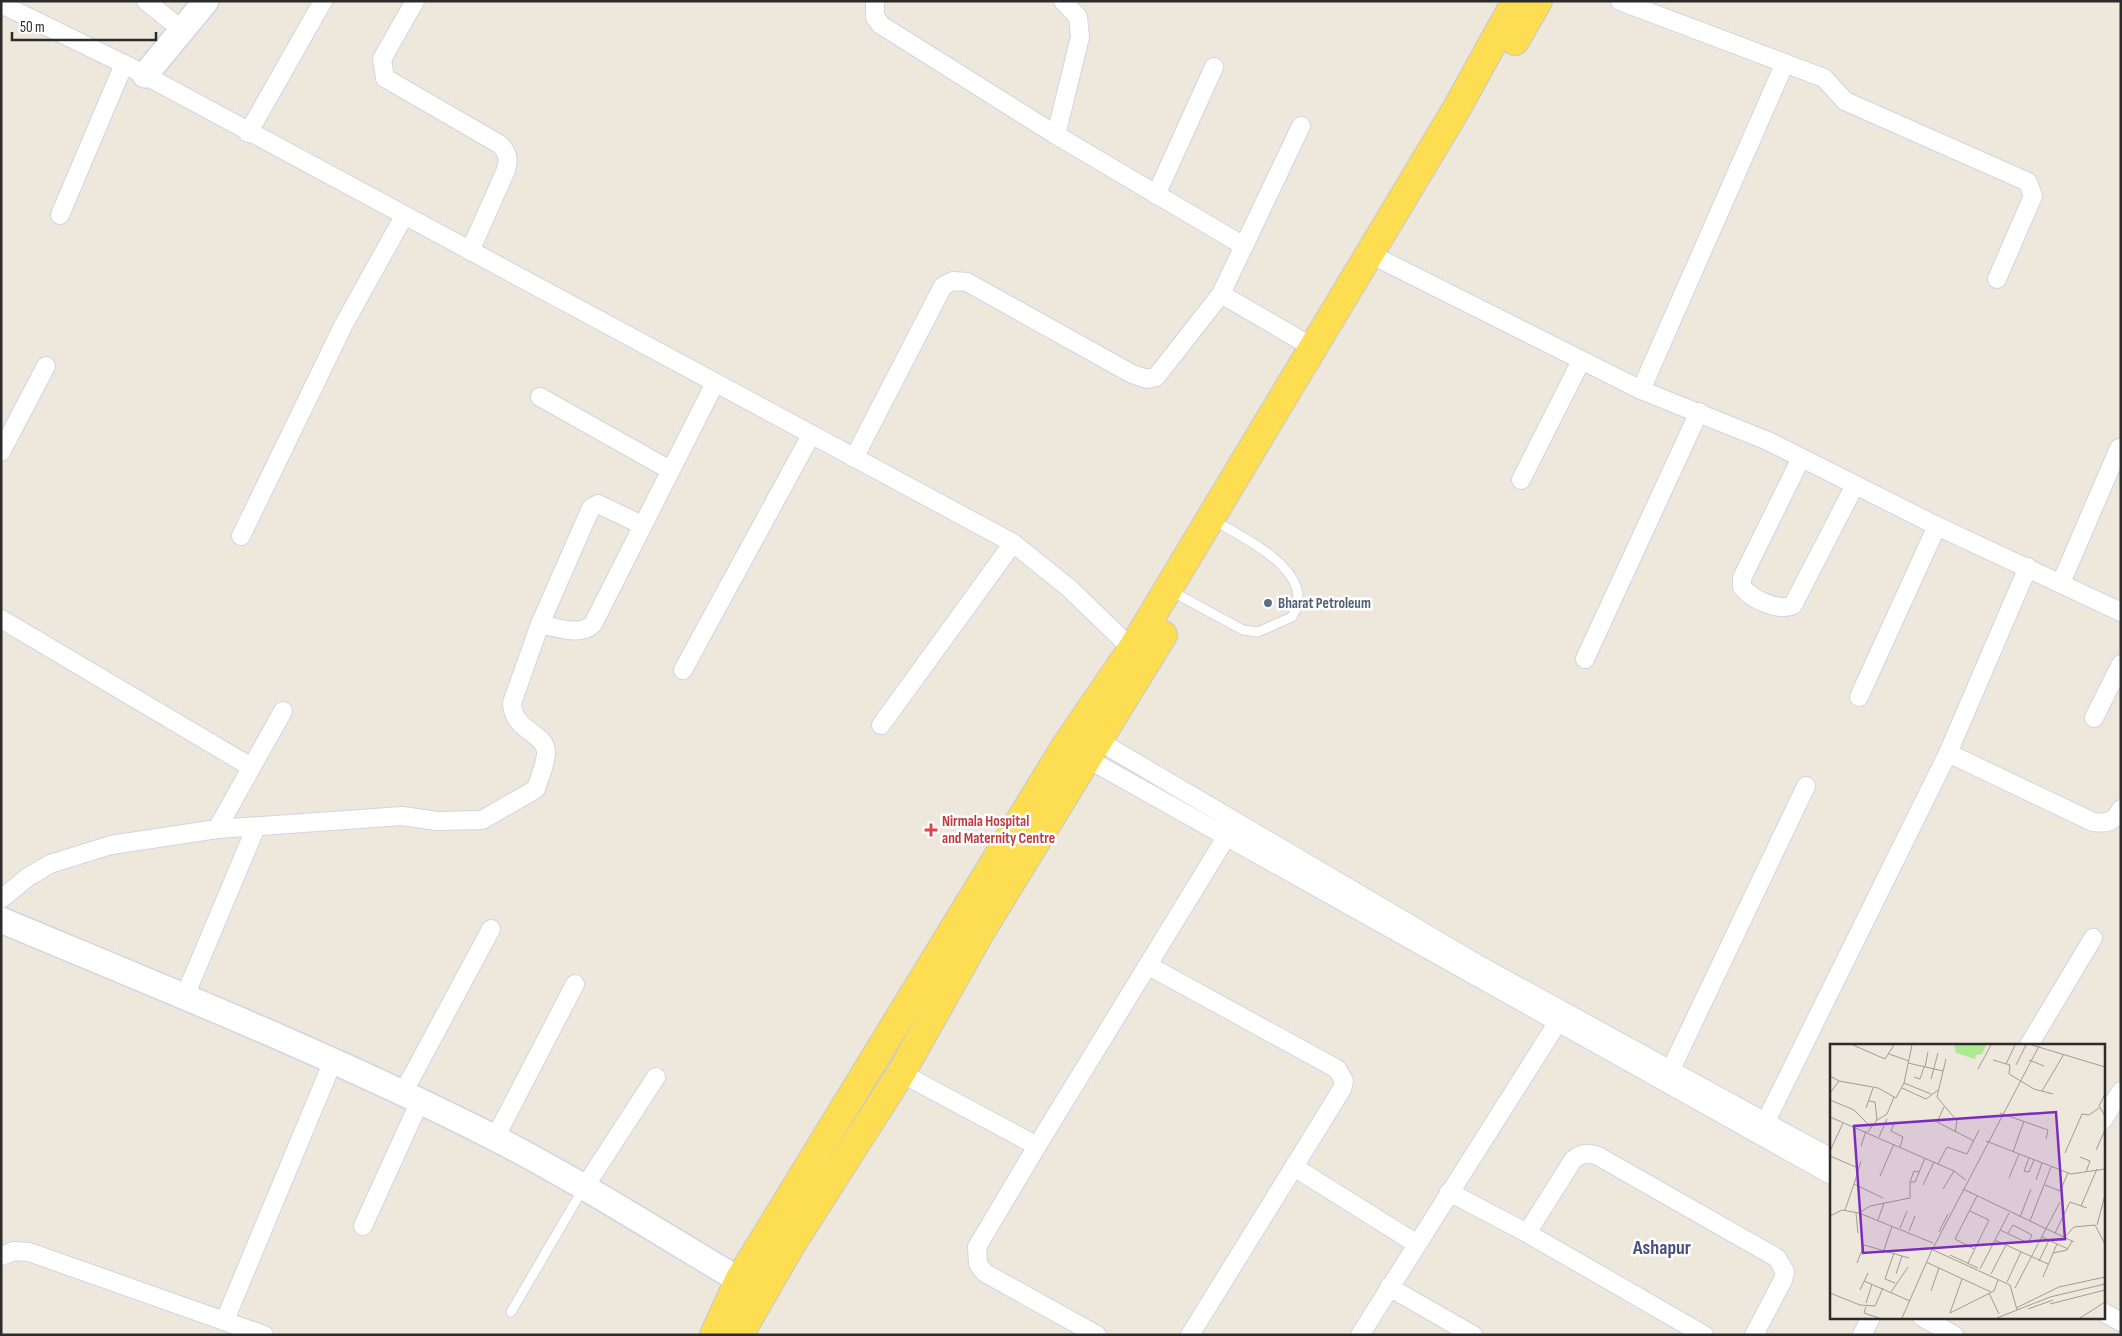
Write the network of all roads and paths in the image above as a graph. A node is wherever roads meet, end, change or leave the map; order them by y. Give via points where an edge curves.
1 (146, 1) edge
2 (206, 1) edge
3 (323, 1) edge
4 (415, 1) edge
5 (875, 1) edge
6 (1063, 1) edge
7 (1516, 1) edge
8 (1538, 1) edge
9 (1620, 1) edge
10 (1, 4) edge
11 (182, 30) junction
12 (1785, 63) junction
13 (1214, 68) dead end
14 (134, 69) junction
15 (1301, 126) dead end
16 (248, 133) junction
17 (1056, 135) junction
18 (1156, 194) junction
19 (60, 215) dead end
20 (404, 216) junction
21 (1244, 246) junction
22 (470, 251) junction
23 (1377, 258) junction
24 (1997, 279) dead end
25 (1221, 294) junction
26 (1312, 347) junction
27 (1582, 361) junction
28 (46, 366) dead end
29 (715, 383) junction
30 (1641, 390) junction
31 (540, 397) dead end
32 (1699, 412) junction
33 (811, 435) junction
34 (3, 443) edge
35 (2119, 448) dead end
36 (854, 458) junction
37 (1801, 458) junction
38 (670, 470) junction
39 (1521, 480) dead end
40 (1855, 485) junction
41 (1219, 523) junction
42 (642, 526) junction
43 (1937, 526) junction
44 (241, 536) dead end
45 (1013, 543) junction
46 (2028, 567) junction
47 (2061, 584) junction
48 (1176, 594) junction
49 (2121, 612) edge
50 (1, 618) edge
51 (540, 624) junction
52 (1132, 649) junction
53 (1585, 658) dead end
54 (2121, 664) edge
55 (683, 670) dead end
56 (1859, 697) dead end
57 (283, 712) dead end
58 (2094, 718) dead end
59 (881, 725) dead end
60 (1092, 749) junction
61 (1948, 753) junction
62 (251, 767) junction
63 (1806, 786) dead end
64 (2121, 808) edge
65 (256, 827) junction
66 (217, 829) junction
67 (1231, 829) junction
68 (1, 899) edge
69 (1, 920) edge
70 (491, 929) dead end
71 (2093, 938) dead end
72 (1149, 966) junction
73 (575, 984) dead end
74 (185, 996) junction
75 (1561, 1017) junction
76 (2030, 1044) edge
77 (332, 1061) junction
78 (1671, 1070) junction
79 (901, 1073) junction
80 (656, 1076) dead end
81 (2121, 1090) edge
82 (412, 1097) junction
83 (2104, 1118) edge
84 (1762, 1129) junction
85 (494, 1138) junction
86 (1036, 1146) junction
87 (1830, 1158) edge
88 (1294, 1167) junction
89 (1830, 1174) edge
90 (584, 1188) junction
91 (1449, 1192) junction
92 (363, 1226) dead end
93 (1527, 1233) junction
94 (780, 1238) junction
95 (1417, 1244) junction
96 (1, 1256) edge
97 (739, 1280) junction
98 (1389, 1287) junction
99 (511, 1312) dead end
100 (1870, 1318) edge
101 (1924, 1318) edge
102 (225, 1320) junction
103 (737, 1328) edge
104 (264, 1335) edge
105 (1097, 1335) edge
106 (1190, 1335) edge
107 (1360, 1335) edge
108 (1473, 1335) edge
109 (1704, 1335) edge
110 (1754, 1335) edge
111 (1862, 1335) edge
112 (1954, 1335) edge

1 - 11 street
2 - 11 main road
3 - 16 street
4 - 22 street via 382,60 385,78 499,144 507,154 506,170
5 - 17 street via 875,17 881,25
6 - 17 street via 1078,17 1080,37
7 - 23 main road
8 - 23 main road
9 - 12 street
10 - 14 street
11 - 14 main road
12 - 24 street via 1824,78 1845,101 2028,182 2033,196
12 - 30 street
13 - 18 street
14 - 16 street
14 - 19 street
15 - 21 street
16 - 20 street
17 - 18 street
18 - 21 street
20 - 22 street
20 - 44 street via 343,326
21 - 25 street
22 - 29 street
23 - 26 main road
23 - 27 street
23 - 41 main road
25 - 26 street
25 - 36 street via 1156,378 1147,379 1132,374 968,282 953,281 943,286
26 - 41 main road
27 - 30 street
27 - 39 street
28 - 34 street
29 - 33 street
29 - 38 street
30 - 32 street
31 - 38 street
32 - 37 street
32 - 53 street
33 - 36 street
33 - 55 street
35 - 47 street
36 - 45 street
37 - 40 street
37 - 40 street via 1742,578 1746,592 1780,608 1794,605
38 - 42 street
40 - 43 street
41 - 48 main road
41 - 48 lane via 1276,558 1290,576 1298,602 1292,617 1258,632 1243,630
42 - 51 street via 589,628 578,630
42 - 51 street via 598,504 591,508
43 - 46 street
43 - 56 street
45 - 52 street via 1069,588
45 - 59 street
46 - 47 street
46 - 61 street
47 - 49 street
48 - 52 main road
48 - 60 main road
50 - 62 street
51 - 65 street via 512,702 516,720 542,743 546,751 536,789 482,820 437,821 402,816
52 - 94 main road via 1065,747
54 - 58 street
57 - 62 street
60 - 67 street
60 - 79 main road via 981,931
61 - 64 street via 2093,822 2105,824 2113,820
61 - 84 street
62 - 66 street
63 - 78 street
65 - 66 street
65 - 74 street
66 - 68 street via 110,845 28,876
67 - 72 street
67 - 75 street
69 - 74 main road
70 - 82 street
71 - 76 street
72 - 86 street
72 - 88 street via 1342,1074 1342,1089
73 - 85 street
74 - 77 main road
75 - 78 street
75 - 84 street
75 - 91 street
77 - 82 main road
77 - 102 street
78 - 84 street
79 - 86 street
79 - 94 main road
80 - 90 street
81 - 83 street
82 - 85 main road
82 - 92 street
84 - 87 street
84 - 89 street
85 - 90 main road
86 - 105 street via 977,1247 978,1264 985,1273
88 - 95 street
88 - 106 street
90 - 97 main road
90 - 99 lane
91 - 93 street
91 - 95 street
93 - 109 street
93 - 110 street via 1573,1160 1580,1154 1598,1156 1777,1258 1785,1272 1783,1280
94 - 97 main road
94 - 103 main road
95 - 98 street
96 - 102 street via 14,1251 29,1252
97 - 103 main road
98 - 107 street
98 - 108 street
100 - 111 street
101 - 112 street
102 - 104 street

